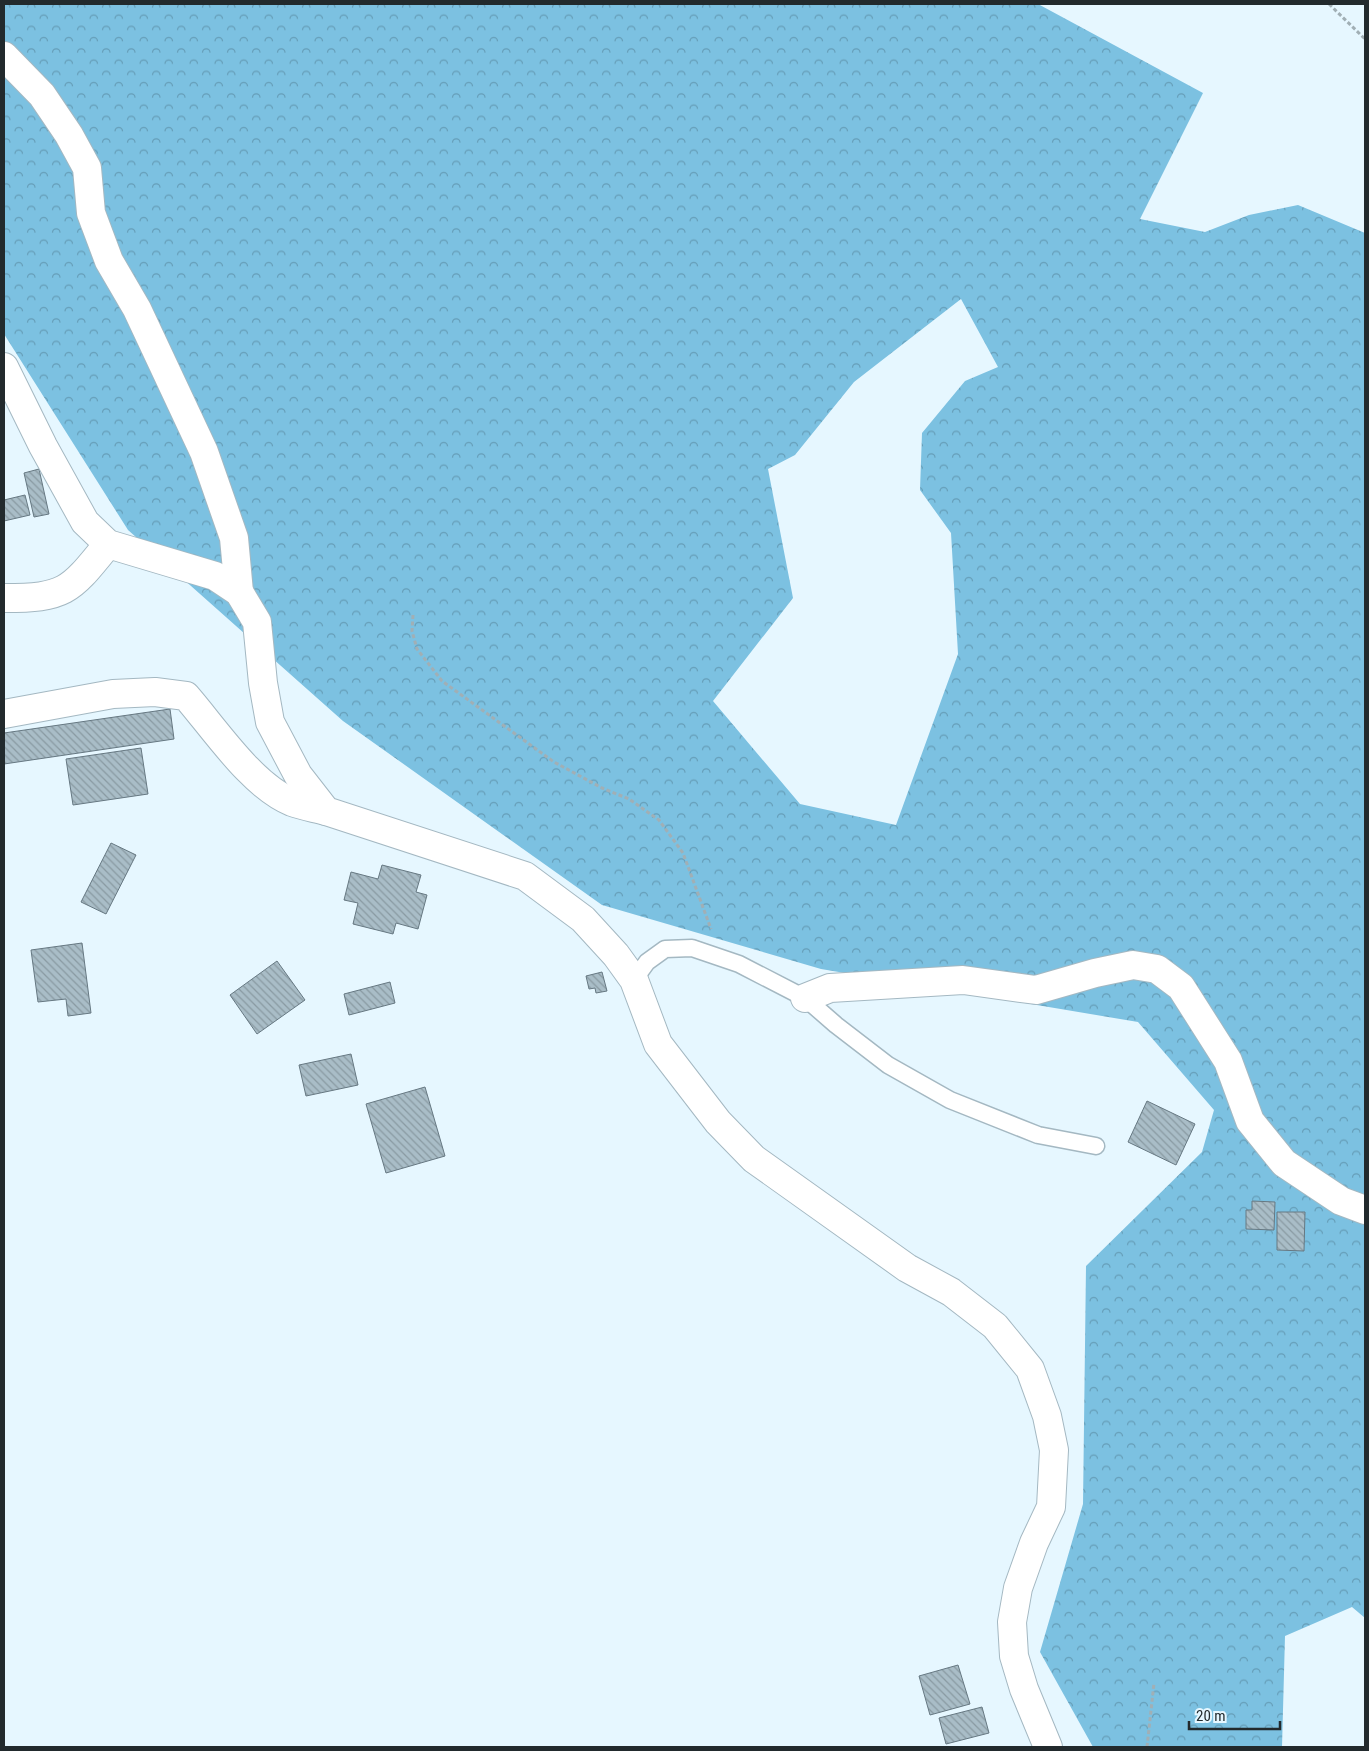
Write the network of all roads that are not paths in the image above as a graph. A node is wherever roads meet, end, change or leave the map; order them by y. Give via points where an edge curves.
1 (4, 56) edge
2 (4, 367) edge
3 (108, 544) junction
4 (239, 592) junction
5 (4, 598) edge
6 (4, 714) edge
7 (326, 811) junction
8 (634, 980) junction
9 (805, 998) junction
10 (1096, 1146) dead end
11 (1365, 1210) edge
12 (1048, 1747) edge

1 - 4 street via 42,95 87,168 91,213 109,261 137,309 207,460 234,538
2 - 3 street via 85,522
3 - 4 street via 215,576
3 - 5 street via 79,580 58,594
4 - 7 street via 257,622 270,722 298,775
6 - 7 street via 113,694 155,692 186,696 250,771 274,791 292,802
7 - 8 street via 525,876 583,919
8 - 9 lane via 646,962 665,949 692,948 740,964
8 - 12 street via 658,1044 718,1122 754,1159 899,1263 951,1292 995,1326 1030,1369 1047,1416 1054,1450 1051,1507 1018,1588 1012,1622 1014,1656
9 - 10 lane via 888,1066 950,1100 1038,1135
9 - 11 street via 830,988 963,980 1036,990 1133,965 1157,969 1181,987 1228,1061 1250,1121 1284,1163 1341,1201

